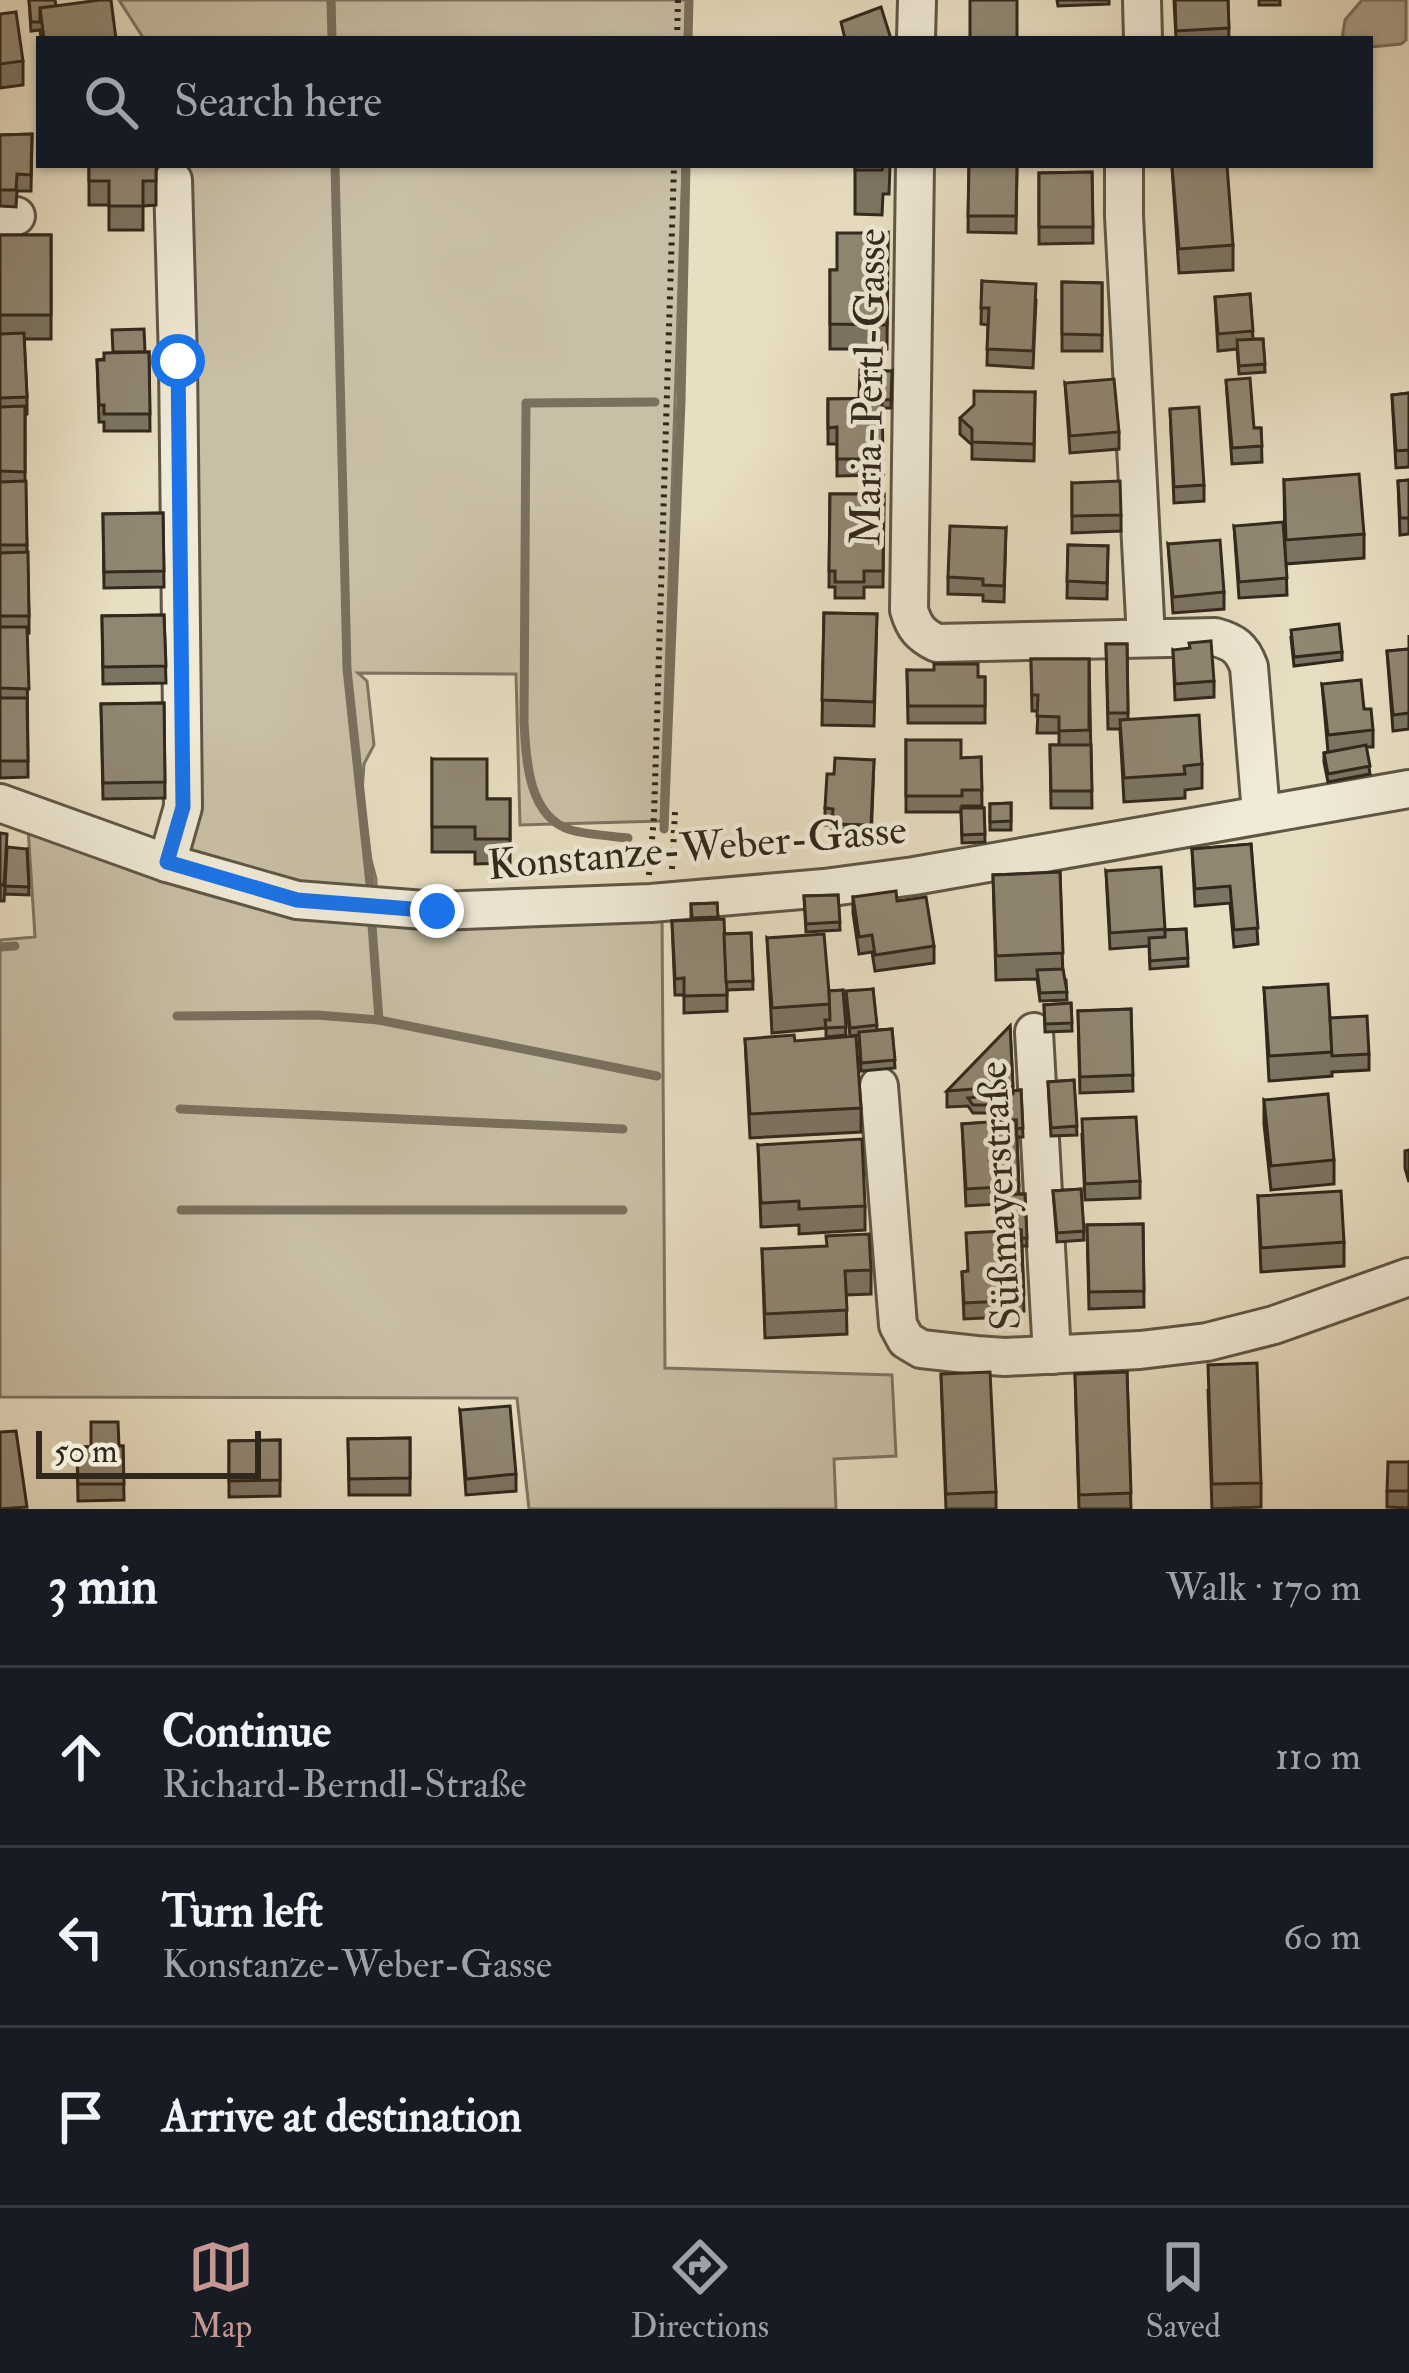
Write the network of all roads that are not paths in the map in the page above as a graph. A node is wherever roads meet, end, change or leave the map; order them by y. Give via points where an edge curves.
1 (917, 0) edge
2 (1142, 0) edge
3 (916, 36) edge
4 (1143, 36) edge
5 (915, 168) edge
6 (1124, 168) edge
7 (172, 180) dead end
8 (1146, 638) junction
9 (1409, 789) edge
10 (0, 803) edge
11 (1261, 813) junction
12 (167, 862) junction
13 (1034, 1032) dead end
14 (879, 1086) dead end
15 (1409, 1276) edge
16 (1052, 1355) junction

1 - 3 street
2 - 4 street
5 - 8 street, Maria-Pertl-Gasse via 914,626 938,643
6 - 8 street
7 - 12 street via 183,807
8 - 11 street via 1215,637 1244,652
9 - 11 street, Konstanze-Weber-Gasse
10 - 12 street, Konstanze-Weber-Gasse
11 - 12 street, Konstanze-Weber-Gasse via 914,876 664,902 407,910 297,900
13 - 16 street, Süßmayerstraße
14 - 16 street, Süßmayerstraße via 898,1325 906,1340 976,1355
15 - 16 street, Süßmayerstraße via 1207,1342

